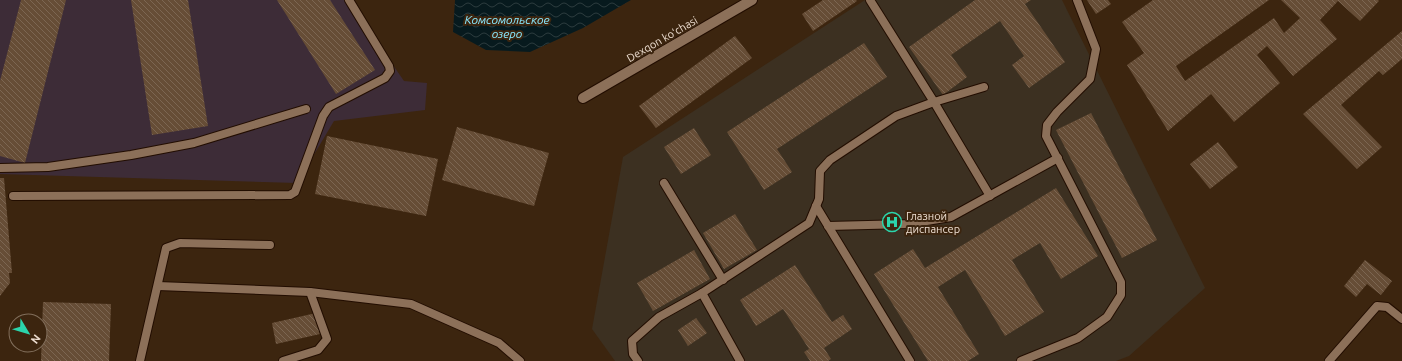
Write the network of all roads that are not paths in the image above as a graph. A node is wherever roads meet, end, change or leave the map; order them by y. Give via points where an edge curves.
1 (349, 0) edge
2 (752, 0) edge
3 (870, 0) edge
4 (1076, 0) edge
5 (984, 87) dead end
6 (583, 98) dead end
7 (934, 102) junction
8 (306, 110) dead end
9 (1058, 158) junction
10 (0, 168) edge
11 (664, 183) dead end
12 (13, 196) dead end
13 (990, 196) junction
14 (816, 206) junction
15 (828, 226) junction
16 (270, 245) dead end
17 (723, 280) junction
18 (158, 286) junction
19 (310, 292) junction
20 (702, 293) junction
21 (1402, 319) edge
22 (140, 361) edge
23 (283, 361) edge
24 (520, 361) edge
25 (638, 361) edge
26 (740, 361) edge
27 (910, 361) edge
28 (1021, 361) edge
29 (1329, 361) edge

1 - 12 lane via 390,71 385,78 329,107 323,116 295,192 290,195
2 - 6 street, Dexqon koʻchasi
3 - 7 lane
4 - 9 lane via 1096,49 1090,78 1056,112 1047,125 1046,136
5 - 7 lane
7 - 13 lane
7 - 14 lane via 896,116 830,160 820,171 819,199
8 - 10 lane via 194,143 131,156 48,167
9 - 13 lane
9 - 28 lane via 1121,282 1121,295 1107,317 1078,338
11 - 17 lane
13 - 15 lane via 951,217 908,224
14 - 15 lane
14 - 17 lane via 809,223
15 - 27 lane
16 - 18 lane via 180,243 166,248
17 - 20 lane
18 - 19 lane
18 - 22 lane
19 - 23 lane via 327,339 318,350
19 - 24 lane via 411,304 499,343
20 - 25 lane via 659,317 632,341 633,354
20 - 26 lane
21 - 29 lane via 1387,307 1377,306

